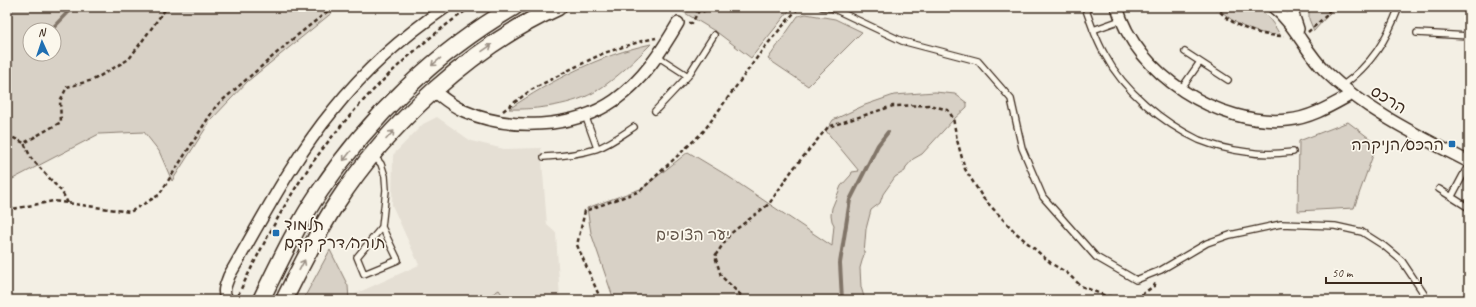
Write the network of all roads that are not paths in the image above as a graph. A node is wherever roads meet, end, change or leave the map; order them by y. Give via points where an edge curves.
1 (446, 7) edge
2 (514, 7) edge
3 (558, 7) edge
4 (822, 7) edge
5 (1085, 7) edge
6 (1117, 7) edge
7 (1273, 7) edge
8 (1292, 7) edge
9 (1399, 7) edge
10 (1121, 20) junction
11 (678, 23) dead end
12 (1093, 30) junction
13 (1417, 33) dead end
14 (714, 36) dead end
15 (1469, 36) edge
16 (1301, 39) junction
17 (1185, 52) dead end
18 (658, 56) junction
19 (1200, 62) junction
20 (688, 76) junction
21 (1228, 80) dead end
22 (1342, 86) junction
23 (1181, 89) junction
24 (434, 91) junction
25 (1352, 94) junction
26 (656, 111) dead end
27 (585, 114) junction
28 (634, 127) dead end
29 (597, 148) junction
30 (1292, 152) dead end
31 (373, 155) junction
32 (544, 157) dead end
33 (1469, 163) edge
34 (1439, 188) dead end
35 (1452, 196) junction
36 (1469, 208) edge
37 (382, 227) junction
38 (225, 299) edge
39 (260, 300) edge
40 (284, 300) edge
41 (1426, 300) edge

1 - 38 street via 399,43 334,108 283,182 229,276 224,290
2 -> 39 main road via 472,33 434,63 367,130 304,217
24 -> 3 main road via 505,35
4 - 41 lane via 832,8 902,41 978,61 1011,99 1022,148 1043,197 1096,257 1136,280 1161,270 1207,243 1230,235 1281,224 1335,226 1362,232 1390,251 1402,261
5 - 12 lane
6 - 10 street
7 - 16 street, הרכס via 1288,21
8 - 16 street, הרכס
9 - 22 lane via 1383,43 1356,76
10 - 12 lane
10 - 23 street via 1137,48 1168,81
11 - 18 street
12 - 30 lane via 1106,57 1132,91 1161,117 1181,130 1200,140 1241,151 1269,154
13 - 15 lane
14 - 20 lane
16 - 22 street, הרכס via 1313,58
17 - 19 lane
18 - 20 lane
18 - 27 street via 615,100
19 - 21 lane
19 - 23 lane
20 - 26 lane
22 - 25 street, הרכס
23 - 25 street via 1214,107 1249,118 1270,121 1306,116
24 - 27 street via 462,111 480,118 514,124 545,124
31 -> 24 main road
25 - 33 street, הרכס via 1383,115
27 - 29 lane
28 - 29 lane
29 - 32 lane
31 - 37 lane via 381,164 385,176
40 -> 31 main road via 322,227 350,184
33 - 35 lane
34 - 35 lane
35 - 36 lane
37 - 37 lane via 357,257 364,274 398,260

